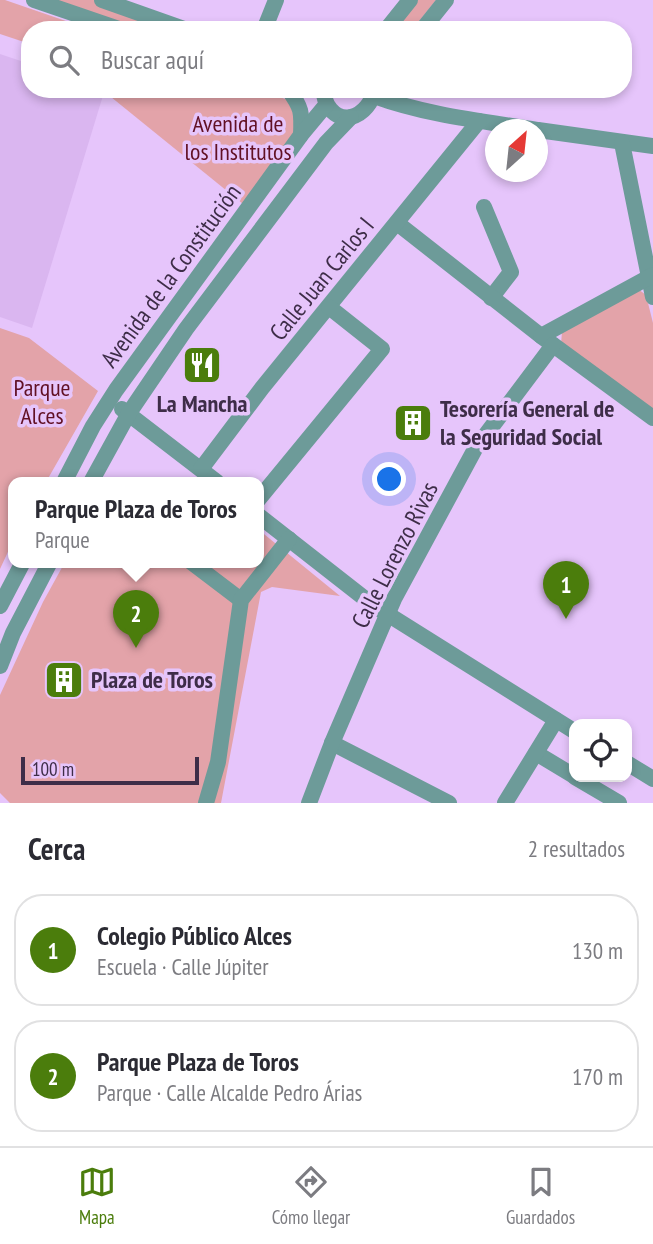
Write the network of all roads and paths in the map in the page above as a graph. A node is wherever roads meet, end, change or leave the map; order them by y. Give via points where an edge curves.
1 (34, 0) edge
2 (102, 0) edge
3 (275, 0) edge
4 (410, 0) edge
5 (446, 0) edge
6 (149, 8) edge
7 (96, 21) edge
8 (171, 21) edge
9 (267, 21) edge
10 (393, 21) edge
11 (429, 21) edge
12 (295, 98) edge
13 (325, 98) edge
14 (371, 98) edge
15 (384, 98) edge
16 (351, 117) junction
17 (479, 121) junction
18 (485, 122) edge
19 (548, 132) edge
20 (301, 135) junction
21 (622, 143) junction
22 (653, 146) edge
23 (484, 207) dead end
24 (397, 223) junction
25 (651, 277) edge
26 (653, 297) edge
27 (491, 298) junction
28 (329, 307) junction
29 (547, 341) junction
30 (109, 401) junction
31 (129, 413) junction
32 (653, 418) edge
33 (201, 469) junction
34 (67, 477) edge
35 (94, 477) edge
36 (211, 477) edge
37 (264, 493) edge
38 (264, 520) edge
39 (289, 539) junction
40 (20, 568) edge
41 (47, 568) edge
42 (199, 568) edge
43 (241, 600) junction
44 (0, 606) edge
45 (387, 614) junction
46 (0, 666) edge
47 (556, 720) junction
48 (569, 729) edge
49 (332, 743) junction
50 (536, 753) junction
51 (632, 766) edge
52 (569, 773) edge
53 (653, 779) edge
54 (583, 782) edge
55 (206, 803) edge
56 (309, 803) edge
57 (449, 803) edge
58 (505, 803) edge
59 (618, 803) edge

1 - 7 street
2 - 6 street
3 - 9 street
4 - 10 street
5 - 11 street
6 - 8 street
12 - 20 street via 302,116
13 - 16 street via 340,116
13 - 20 street, Avenida de la Constitución
14 - 16 street, Avenida de la Constitución via 365,109
15 - 17 street
16 - 31 street, Avenida de la Constitución via 222,280
17 - 18 street
17 - 24 street, Calle Juan Carlos I
19 - 21 street
20 - 30 street, Avenida de la Constitución
21 - 22 street
21 - 25 street
23 - 27 street via 511,272
24 - 27 street
24 - 28 street, Calle Juan Carlos I
25 - 26 street
25 - 29 street
27 - 29 street
28 - 33 street, Calle Juan Carlos I
28 - 37 street via 383,349
29 - 32 street
29 - 45 street, Calle Lorenzo Rivas via 475,449
30 - 31 street
30 - 34 street, Avenida de la Constitución
31 - 33 street
31 - 35 street, Avenida de la Constitución
33 - 36 street
38 - 39 street
39 - 43 street
39 - 45 street
40 - 44 street
41 - 46 street
42 - 43 street
43 - 55 street via 218,762
45 - 47 street
45 - 49 street, Calle Lorenzo Rivas
47 - 48 street
47 - 50 street
49 - 56 street, Calle Lorenzo Rivas
49 - 57 street
50 - 52 street
50 - 58 street
51 - 53 street
54 - 59 street

